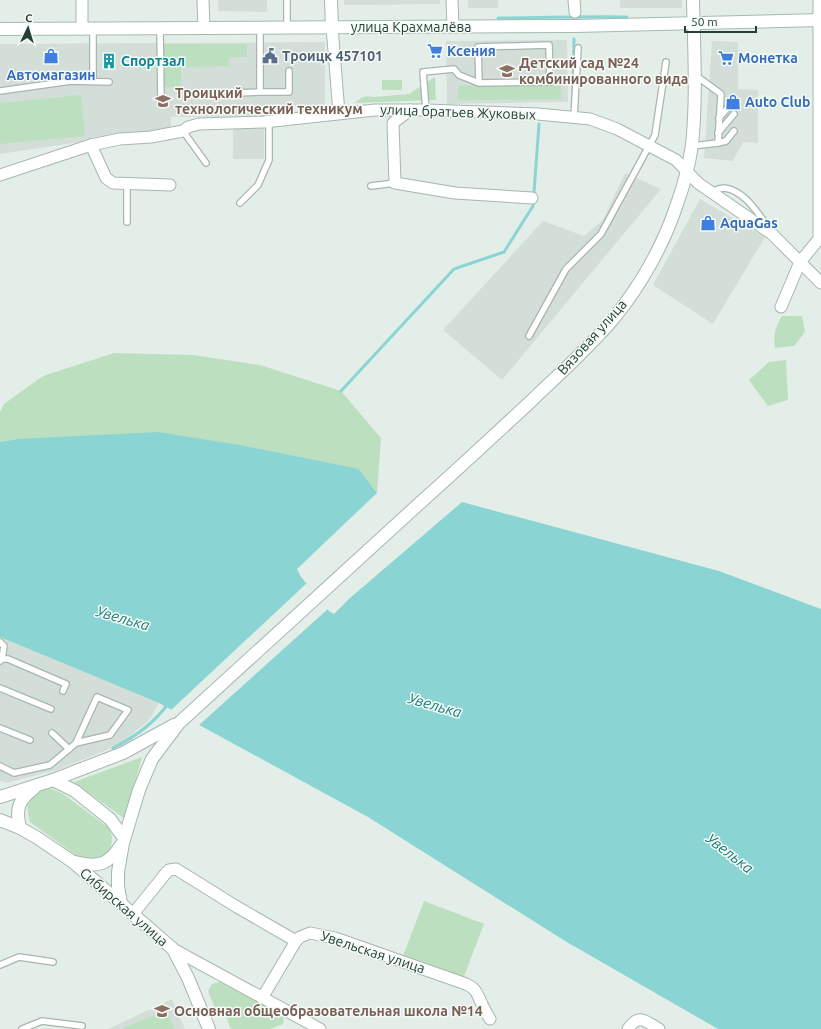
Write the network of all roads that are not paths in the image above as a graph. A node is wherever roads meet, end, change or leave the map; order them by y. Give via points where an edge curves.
1 (82, 0) edge
2 (203, 0) edge
3 (287, 0) edge
4 (331, 0) edge
5 (452, 0) edge
6 (574, 0) edge
7 (693, 0) edge
8 (819, 0) edge
9 (575, 12) dead end
10 (820, 20) edge
11 (693, 24) junction
12 (332, 27) junction
13 (453, 27) junction
14 (160, 28) junction
15 (204, 28) junction
16 (260, 28) junction
17 (287, 28) junction
18 (0, 29) edge
19 (88, 29) junction
20 (578, 48) dead end
21 (666, 62) dead end
22 (289, 71) dead end
23 (695, 75) junction
24 (93, 81) junction
25 (109, 82) dead end
26 (479, 83) junction
27 (0, 91) edge
28 (260, 92) junction
29 (235, 93) dead end
30 (161, 100) dead end
31 (734, 102) dead end
32 (374, 110) junction
33 (410, 110) junction
34 (426, 110) junction
35 (339, 113) junction
36 (734, 114) dead end
37 (574, 117) junction
38 (719, 118) junction
39 (269, 121) junction
40 (393, 123) junction
41 (183, 131) junction
42 (734, 131) dead end
43 (718, 133) junction
44 (718, 143) junction
45 (91, 145) junction
46 (649, 146) junction
47 (692, 146) junction
48 (206, 163) dead end
49 (687, 172) junction
50 (0, 175) edge
51 (127, 183) junction
52 (395, 184) junction
53 (170, 185) dead end
54 (370, 186) dead end
55 (532, 198) dead end
56 (240, 203) dead end
57 (127, 222) dead end
58 (800, 262) junction
59 (821, 283) edge
60 (781, 307) dead end
61 (528, 336) dead end
62 (0, 642) edge
63 (1, 660) edge
64 (0, 688) edge
65 (64, 691) dead end
66 (51, 709) dead end
67 (179, 723) junction
68 (0, 728) edge
69 (52, 733) dead end
70 (30, 740) dead end
71 (76, 743) junction
72 (69, 749) junction
73 (0, 766) edge
74 (53, 780) junction
75 (38, 784) junction
76 (0, 797) edge
77 (0, 820) edge
78 (20, 828) junction
79 (124, 840) junction
80 (72, 862) junction
81 (121, 903) junction
82 (133, 914) junction
83 (296, 941) junction
84 (173, 949) junction
85 (53, 962) dead end
86 (0, 965) edge
87 (262, 998) junction
88 (490, 1019) dead end
89 (82, 1026) dead end
90 (312, 1028) edge
91 (22, 1029) edge
92 (209, 1029) edge
93 (628, 1029) edge
94 (659, 1029) edge

1 - 19 street
2 - 15 street
3 - 17 lane
4 - 12 street
5 - 13 street
6 - 9 street
7 - 11 street, Вязовая улица
8 - 10 street
10 - 11 street, улица Крахмалёва
10 - 58 street via 820,239
11 - 13 street, улица Крахмалёва
11 - 23 street, Вязовая улица
12 - 13 street, улица Крахмалёва
12 - 17 street, улица Крахмалёва
12 - 35 street
14 - 15 street, улица Крахмалёва
14 - 19 street, улица Крахмалёва
14 - 30 lane
15 - 16 street, улица Крахмалёва
16 - 17 street, улица Крахмалёва
16 - 28 lane
18 - 19 street, улица Крахмалёва
19 - 24 lane
20 - 37 lane
21 - 46 lane via 655,136
22 - 28 lane via 289,92
23 - 38 lane via 721,94
23 - 47 street, Вязовая улица
24 - 25 lane
24 - 27 lane via 71,81
26 - 26 lane via 550,82 549,46 478,48
26 - 34 lane via 459,75 454,69 423,72
28 - 29 lane
31 - 38 lane
32 - 33 street, улица братьев Жуковых
32 - 35 street, улица братьев Жуковых
32 - 40 street
33 - 34 street, улица братьев Жуковых
33 - 40 street
34 - 37 street, улица братьев Жуковых
35 - 39 street, улица братьев Жуковых
36 - 43 lane
37 - 46 street, улица братьев Жуковых via 590,119 617,129
38 - 43 lane
39 - 41 street, улица братьев Жуковых via 199,124
39 - 56 lane via 269,160 258,185
40 - 52 street
41 - 45 street, улица братьев Жуковых
41 - 48 lane
42 - 44 lane via 726,141
43 - 44 lane
44 - 47 lane
45 - 50 street, улица братьев Жуковых
45 - 51 street via 106,178 114,183
46 - 49 street, улица братьев Жуковых via 676,160
46 - 61 lane via 601,234 566,269
47 - 49 street, Вязовая улица
49 - 58 street, улица братьев Жуковых via 709,192 772,234
49 - 67 street, Вязовая улица via 677,206 640,281 614,318 579,356
51 - 53 street
51 - 57 lane
52 - 54 lane
52 - 55 street via 455,194
58 - 59 street, улица братьев Жуковых
58 - 60 street
62 - 63 lane via 4,646
63 - 65 lane via 8,659 66,684
64 - 66 lane
67 - 74 street via 123,753
67 - 79 street via 147,769
68 - 70 lane
69 - 72 lane
71 - 71 lane via 110,735 128,710 97,697
71 - 72 lane
72 - 73 lane via 50,765 14,773
74 - 75 street
74 - 79 street via 75,791 110,819
75 - 76 street
75 - 78 street via 25,795 18,808
77 - 78 street, Сибирская улица
78 - 80 street, Сибирская улица
79 - 80 street via 116,854 103,864 86,865
79 - 81 street via 118,872
80 - 81 street, Сибирская улица
81 - 82 street, Сибирская улица
82 - 83 street via 166,873 176,869
82 - 84 street, Сибирская улица
83 - 87 street
83 - 88 street, Увельская улица via 310,933 335,938 466,984 478,994
84 - 87 street
84 - 92 street, Сибирская улица
85 - 86 lane via 19,957
87 - 90 street
89 - 91 lane via 42,1021
93 - 94 street via 632,1022 642,1019

